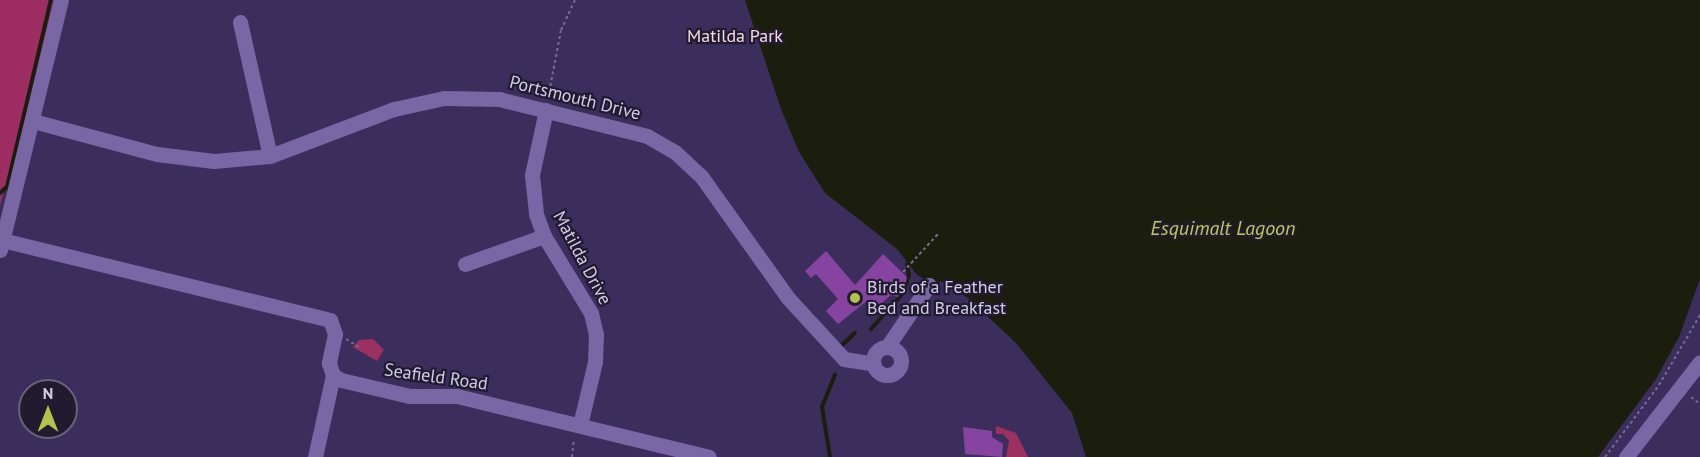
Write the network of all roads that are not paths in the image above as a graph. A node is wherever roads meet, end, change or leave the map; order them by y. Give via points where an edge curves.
1 (61, 0) edge
2 (240, 22) dead end
3 (546, 110) junction
4 (33, 121) junction
5 (270, 156) junction
6 (544, 236) junction
7 (1, 245) edge
8 (465, 264) dead end
9 (929, 285) dead end
10 (887, 347) junction
11 (1700, 362) edge
12 (874, 363) junction
13 (333, 375) junction
14 (580, 425) junction
15 (315, 457) edge
16 (709, 457) edge
17 (1626, 457) edge

1 - 4 street
2 - 5 street
3 - 5 street, Portsmouth Drive via 499,99 444,98 394,109
3 - 6 street, Matilda Drive via 532,175 536,214
3 - 12 street, Portsmouth Drive via 646,136 675,152 701,176 788,298 831,346 844,359
4 - 5 street, Portsmouth Drive via 157,154 214,161
4 - 7 street
6 - 8 street
6 - 14 street, Matilda Drive via 591,313 596,334 595,362
7 - 13 street via 330,320 335,326 329,363
9 - 10 street
10 - 12 street via 876,352
10 - 12 street via 899,354 897,371 883,374
11 - 17 street
13 - 14 street, Seafield Road via 395,394 457,396
13 - 15 street
14 - 16 street, Seafield Road

